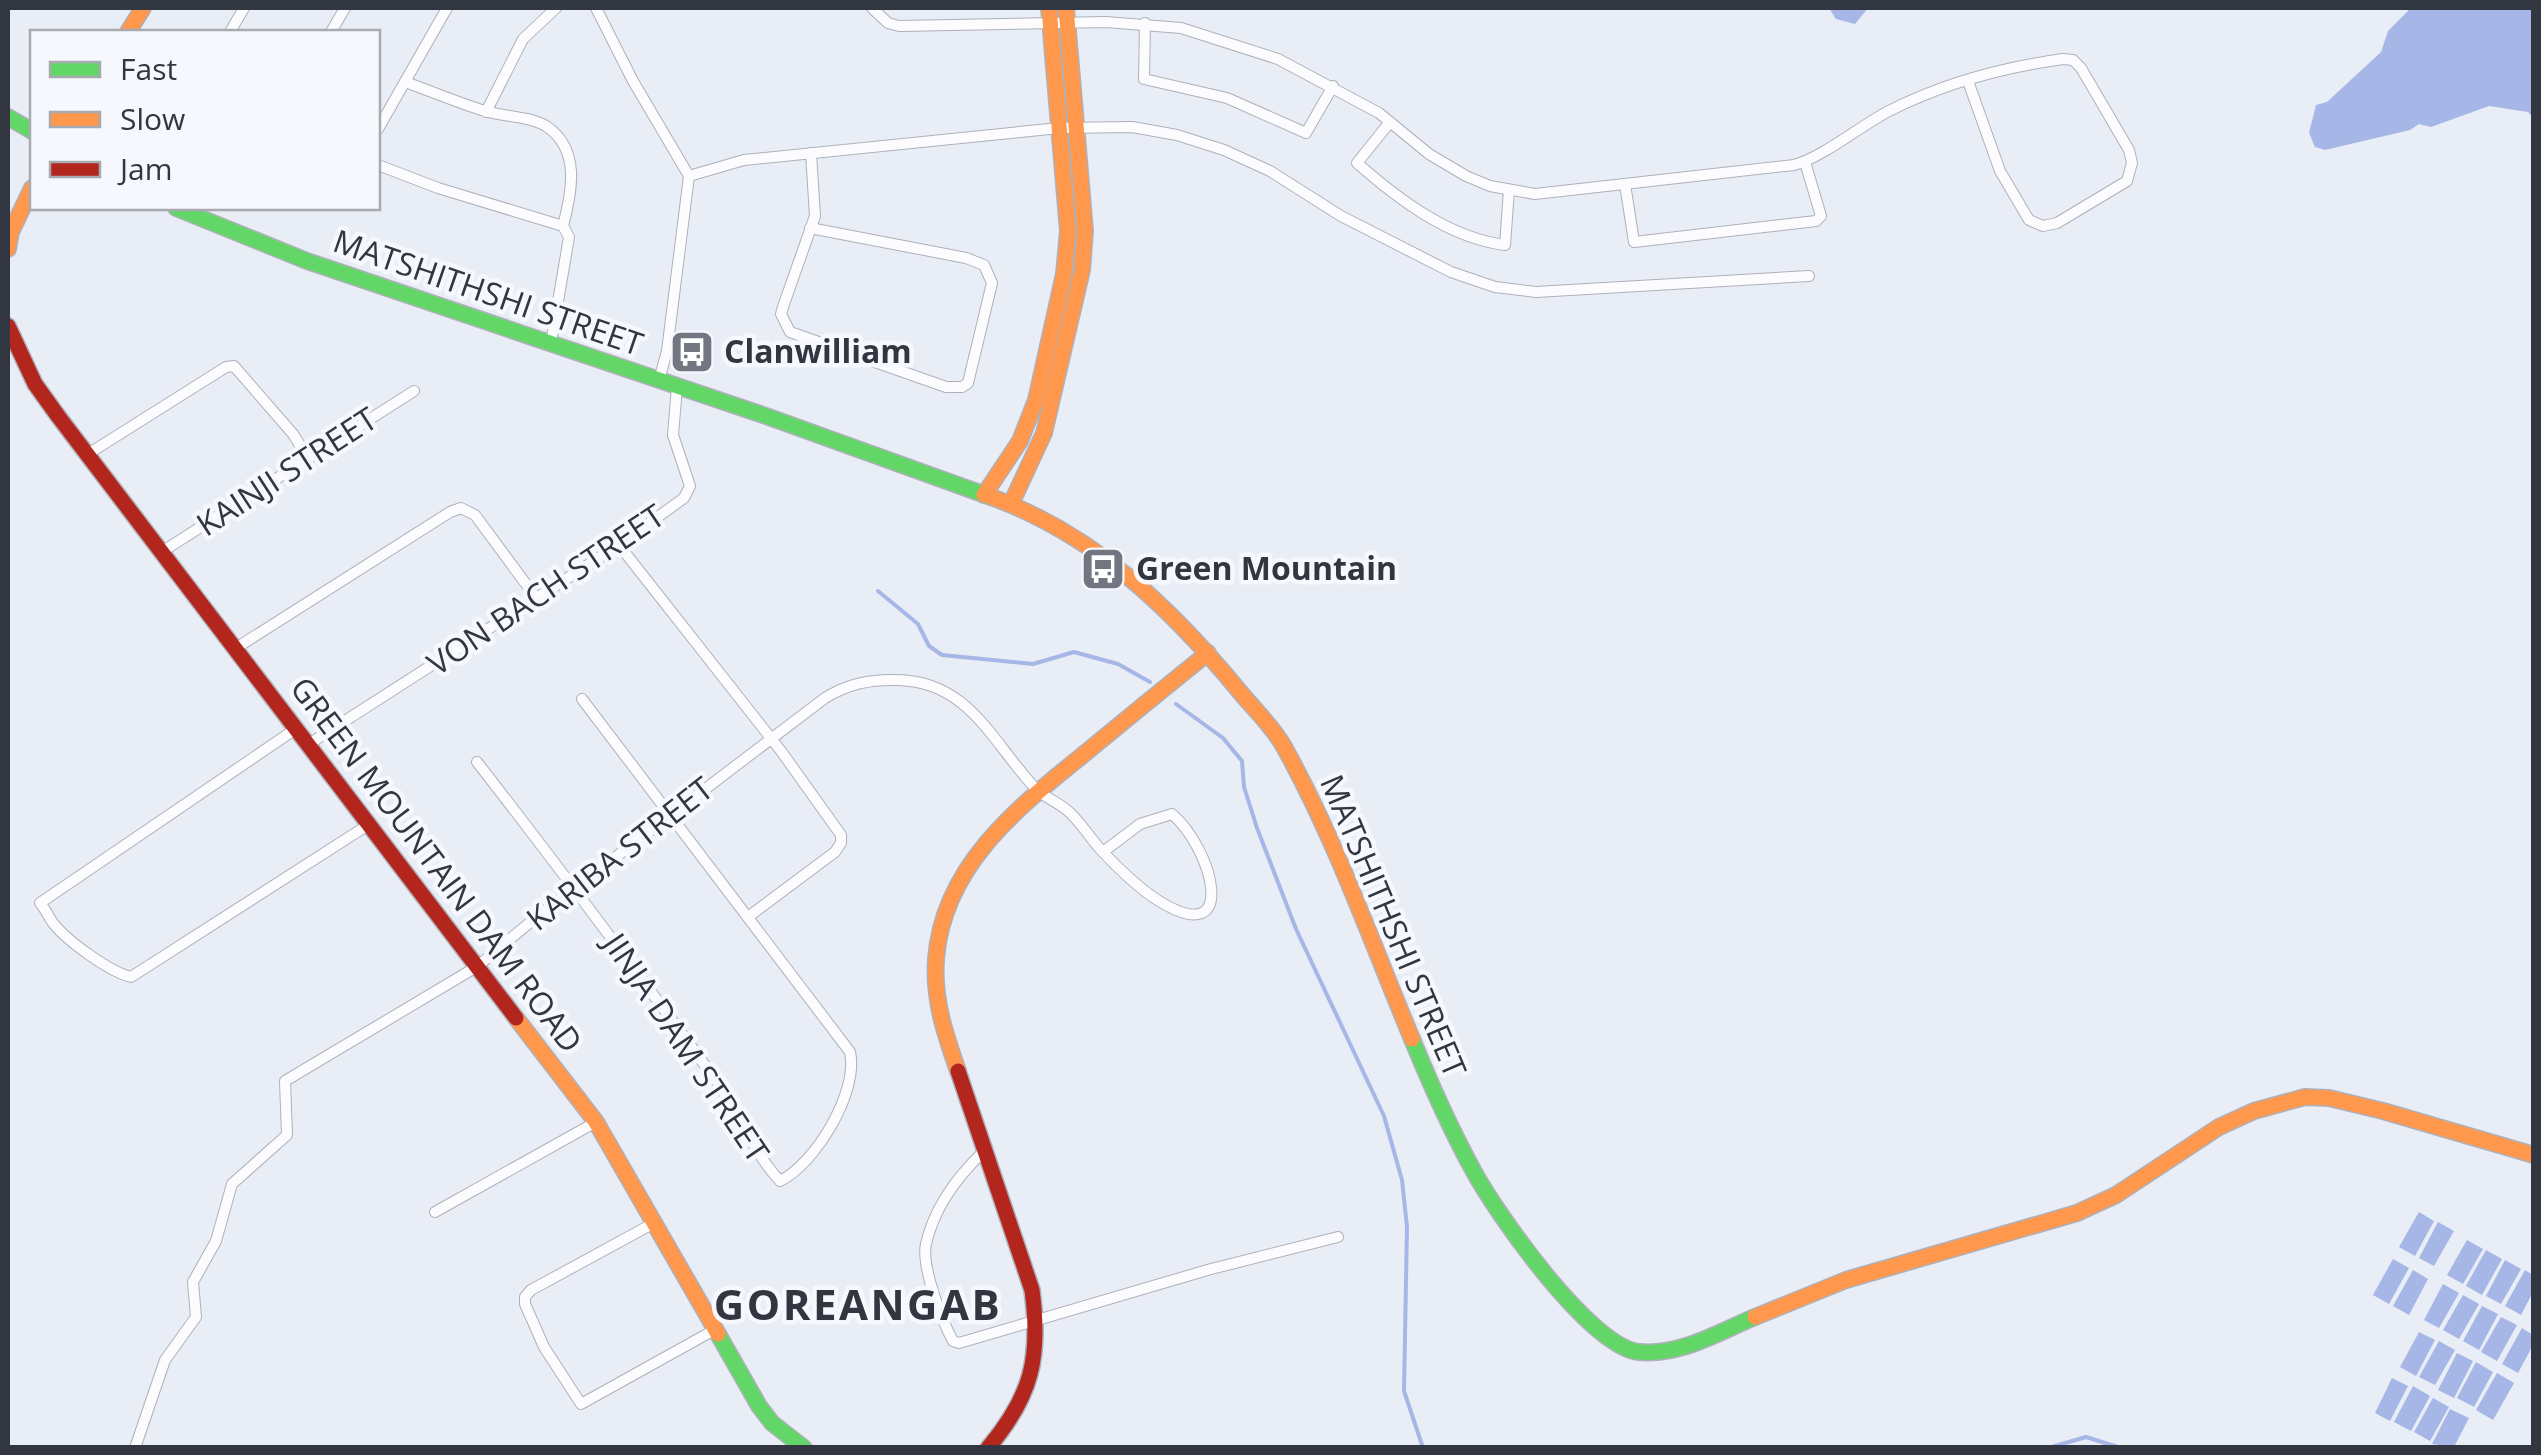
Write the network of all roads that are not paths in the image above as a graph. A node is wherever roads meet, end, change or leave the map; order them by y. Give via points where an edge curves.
1 (144, 8) edge
2 (244, 8) edge
3 (345, 8) edge
4 (447, 8) edge
5 (556, 8) edge
6 (596, 8) edge
7 (872, 8) edge
8 (1058, 15) edge
9 (1145, 23) junction
10 (129, 30) edge
11 (231, 30) edge
12 (332, 30) edge
13 (1968, 81) junction
14 (405, 82) junction
15 (1333, 86) junction
16 (486, 112) junction
17 (1390, 122) junction
18 (380, 125) edge
19 (1077, 127) junction
20 (1059, 128) junction
21 (811, 154) junction
22 (1804, 162) junction
23 (380, 166) edge
24 (690, 176) junction
25 (1625, 184) junction
26 (1509, 190) junction
27 (30, 192) edge
28 (181, 210) edge
29 (563, 226) junction
30 (810, 228) junction
31 (8, 249) edge
32 (1809, 276) dead end
33 (8, 326) edge
34 (551, 343) junction
35 (659, 380) junction
36 (677, 387) junction
37 (414, 391) dead end
38 (88, 454) junction
39 (308, 458) junction
40 (984, 495) junction
41 (1011, 504) junction
42 (619, 545) junction
43 (160, 552) junction
44 (536, 599) junction
45 (236, 648) junction
46 (1208, 653) junction
47 (582, 700) dead end
48 (296, 728) junction
49 (770, 738) junction
50 (310, 744) junction
51 (477, 762) dead end
52 (1038, 791) junction
53 (671, 817) junction
54 (368, 825) junction
55 (1103, 852) junction
56 (575, 888) junction
57 (748, 917) junction
58 (478, 966) junction
59 (596, 1122) junction
60 (982, 1152) junction
61 (2534, 1155) edge
62 (435, 1212) dead end
63 (654, 1223) junction
64 (1338, 1237) dead end
65 (1037, 1320) junction
66 (716, 1329) junction
67 (135, 1448) edge
68 (804, 1448) edge
69 (988, 1448) edge

1 - 10 street
2 - 11 street
3 - 12 street
4 - 14 street
5 - 16 street via 523,39
6 - 24 street
7 - 8 street via 899,26
8 - 9 street
8 - 19 street
8 - 20 street
9 - 15 street via 1228,41
9 - 15 street via 1144,79 1226,98 1306,133
13 - 13 street via 2000,170 2029,220 2057,223 2126,180 2128,150 2073,60
13 - 22 street via 1894,108
14 - 16 street
14 - 18 street
15 - 17 street
16 - 29 street via 546,126 558,139 572,171
17 - 26 street via 1466,176
17 - 26 street via 1356,163 1430,218 1505,244
19 - 20 street
19 - 32 street via 1132,127 1224,150 1435,264 1496,287 1536,292
19 - 41 street via 1082,270 1044,434
20 - 21 street
20 - 40 street via 1068,231 1064,274 1036,400 1020,441
21 - 24 street via 744,160
21 - 30 street
22 - 25 street
22 - 25 street via 1821,216 1767,228 1634,242
23 - 29 street
24 - 35 street
25 - 26 street via 1535,194
27 - 31 street
28 - 34 street, MATSHITHSHI STREET via 306,261
29 - 34 street via 569,237
30 - 30 street via 781,314 790,332 946,387 968,383 992,283 984,265
33 - 38 street, GREEN MOUNTAIN DAM ROAD via 35,384
34 - 35 street, MATSHITHSHI STREET
35 - 36 street, MATSHITHSHI STREET
36 - 40 street, MATSHITHSHI STREET
36 - 42 street, VON BACH STREET via 673,435 690,486 684,498
37 - 39 street, KAINJI STREET
38 - 39 street via 234,366
38 - 43 street, GREEN MOUNTAIN DAM ROAD
39 - 43 street, KAINJI STREET
40 - 41 street, MATSHITHSHI STREET
41 - 46 street, MATSHITHSHI STREET via 1113,564
42 - 44 street, VON BACH STREET
42 - 49 street
43 - 45 street, GREEN MOUNTAIN DAM ROAD
44 - 45 street via 475,515 461,508
44 - 50 street, VON BACH STREET
45 - 48 street, GREEN MOUNTAIN DAM ROAD
46 - 52 street
46 - 61 street, MATSHITHSHI STREET via 1292,761 1429,1082 1476,1174 1557,1290 1604,1336 1637,1352 1675,1350 1846,1280 2077,1213 2220,1127 2305,1097 2363,1106
47 - 53 street, JINJA DAM STREET
48 - 50 street, GREEN MOUNTAIN DAM ROAD
48 - 54 street via 40,903 50,919 75,944 131,977
49 - 52 street, KARIBA STREET via 844,687 914,680 959,699
49 - 53 street, KARIBA STREET
49 - 57 street via 833,822 841,844
50 - 54 street, GREEN MOUNTAIN DAM ROAD
51 - 56 street
52 - 55 street, KARIBA STREET via 1068,811
52 - 60 street via 994,830 958,878 938,942 935,996
53 - 56 street, KARIBA STREET
53 - 57 street, JINJA DAM STREET
54 - 58 street, GREEN MOUNTAIN DAM ROAD
55 - 55 street, KARIBA STREET via 1159,901 1183,912 1198,913 1214,896 1198,846 1172,814 1140,824
56 - 57 street, JINJA DAM STREET via 723,1090 761,1161 780,1181 798,1172 824,1141 853,1066 842,1038
56 - 58 street, KARIBA STREET
58 - 59 street, GREEN MOUNTAIN DAM ROAD
58 - 67 street, KARIBA STREET via 284,1082 286,1135 232,1184 216,1241 193,1282 194,1323 166,1360
59 - 62 street
59 - 63 street, GREEN MOUNTAIN DAM ROAD
60 - 65 street
60 - 65 street via 959,1175 926,1244 938,1304 959,1343
63 - 66 street, GREEN MOUNTAIN DAM ROAD
63 - 66 street via 530,1290 526,1304 544,1347 581,1404
64 - 65 street
65 - 69 street via 1032,1380
66 - 68 street, GREEN MOUNTAIN DAM ROAD via 772,1423

